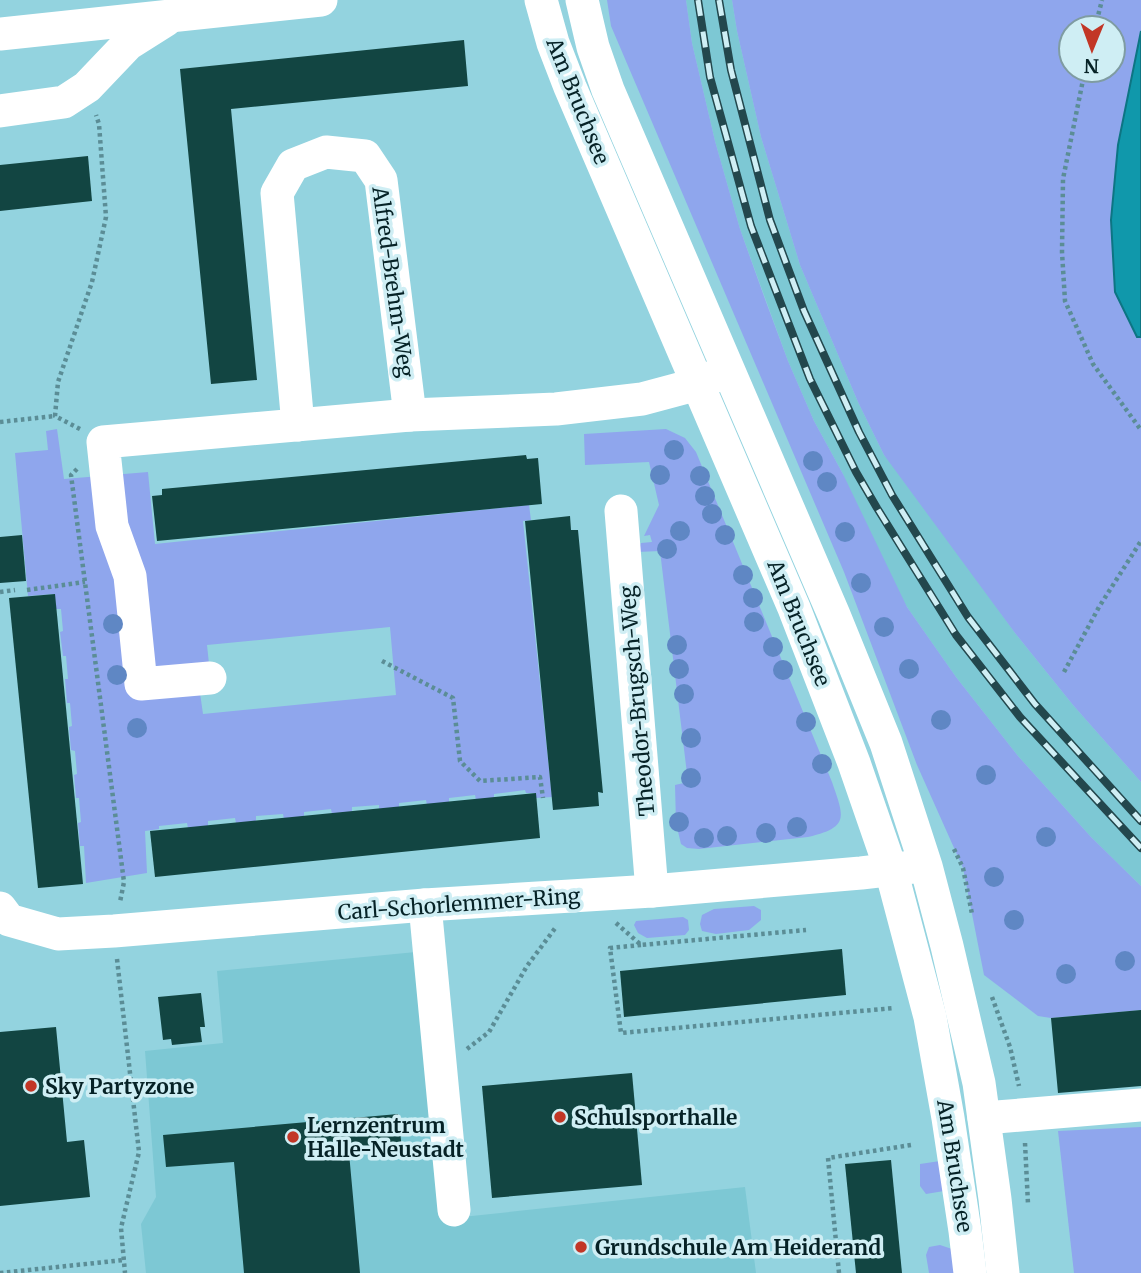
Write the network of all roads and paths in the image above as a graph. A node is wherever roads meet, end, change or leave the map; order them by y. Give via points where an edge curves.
1 (321, 0) edge
2 (541, 0) edge
3 (582, 0) edge
4 (172, 8) edge
5 (0, 34) edge
6 (1082, 84) edge
7 (87, 88) junction
8 (0, 111) edge
9 (729, 369) junction
10 (698, 384) junction
11 (410, 415) junction
12 (55, 416) junction
13 (0, 422) edge
14 (298, 425) junction
15 (1141, 430) edge
16 (103, 442) junction
17 (621, 511) dead end
18 (1141, 541) edge
19 (85, 582) junction
20 (15, 590) dead end
21 (27, 590) dead end
22 (0, 592) edge
23 (382, 661) dead end
24 (1064, 672) dead end
25 (210, 678) dead end
26 (543, 798) dead end
27 (926, 866) junction
28 (891, 870) junction
29 (652, 891) junction
30 (425, 905) junction
31 (0, 908) edge
32 (612, 920) dead end
33 (558, 925) dead end
34 (806, 930) dead end
35 (114, 931) junction
36 (641, 944) junction
37 (894, 1007) dead end
38 (442, 1077) junction
39 (1141, 1105) edge
40 (984, 1118) junction
41 (911, 1144) dead end
42 (454, 1210) dead end
43 (124, 1260) junction
44 (0, 1273) edge
45 (125, 1273) edge
46 (839, 1273) edge
47 (970, 1273) edge
48 (1003, 1273) edge

1 - 4 street
2 - 10 street, Am Bruchsee via 570,87
3 - 9 street, Am Bruchsee via 608,90
4 - 5 street
4 - 7 street via 128,44
6 - 15 path via 1063,179 1065,301 1093,364
7 - 8 street via 64,102
7 - 12 path via 99,124 106,217 92,282 58,382
9 - 10 street
9 - 27 street, Am Bruchsee via 886,743
10 - 11 street via 642,399 556,409
10 - 28 street, Am Bruchsee via 794,608
11 - 14 street
11 - 14 street, Alfred-Brehm-Weg via 381,180 365,156 326,152 293,165 276,193
12 - 13 path
12 - 16 path
14 - 16 street
16 - 19 path via 71,475
16 - 25 street via 113,526 130,576 141,684
17 - 29 street, Theodor-Brugsch-Weg
18 - 24 path
19 - 21 path
19 - 35 path via 124,882
20 - 22 path
23 - 26 path via 453,698 460,761 480,782 540,777
27 - 28 street, Carl-Schorlemmer-Ring
27 - 40 street, Am Bruchsee
28 - 29 street, Carl-Schorlemmer-Ring
28 - 47 street, Am Bruchsee via 930,1017
29 - 30 street, Carl-Schorlemmer-Ring
30 - 35 street, Carl-Schorlemmer-Ring
30 - 38 street
31 - 35 street, Carl-Schorlemmer-Ring via 9,920 58,934
32 - 36 path
33 - 38 path via 527,966 489,1032 451,1061
34 - 36 path
35 - 43 path via 139,1152 121,1228
36 - 37 path via 610,948 621,1033
38 - 42 street
39 - 40 street
40 - 48 street, Am Bruchsee
41 - 46 path via 828,1158
43 - 44 path
43 - 45 path

